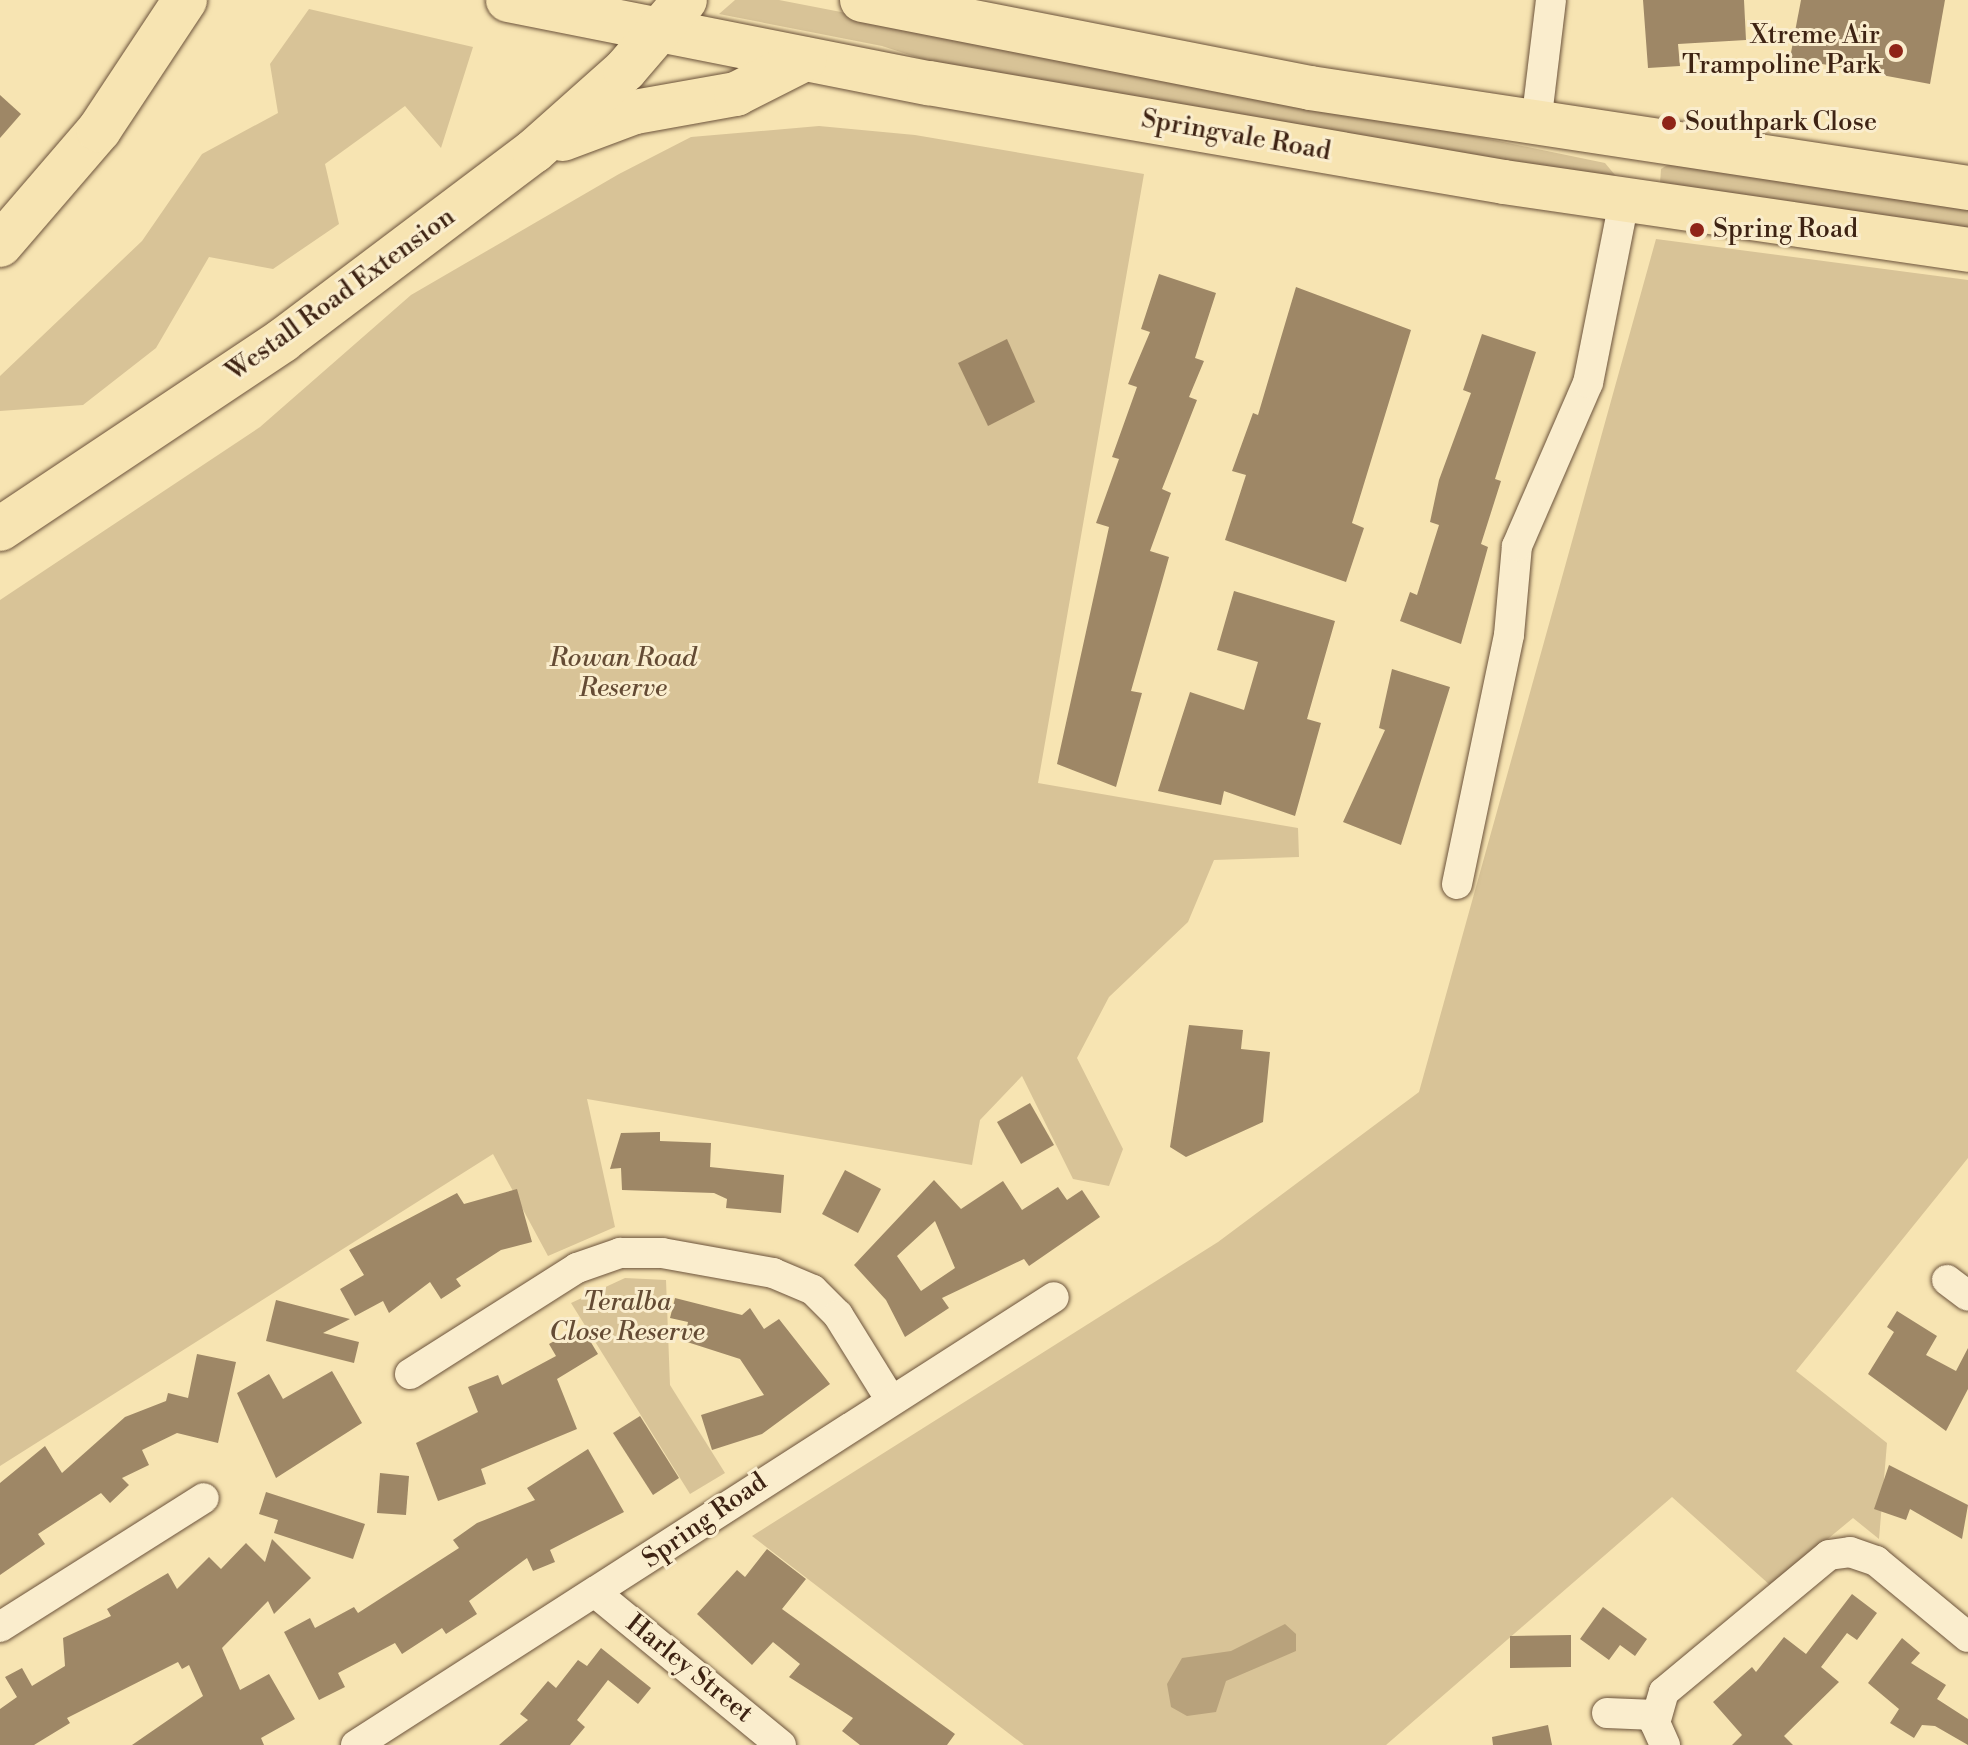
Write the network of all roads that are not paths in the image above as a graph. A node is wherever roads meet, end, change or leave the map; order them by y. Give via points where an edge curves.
1 (148, 0) edge
2 (185, 0) edge
3 (508, 0) edge
4 (862, 0) edge
5 (1551, 0) edge
6 (672, 15) edge
7 (805, 59) junction
8 (143, 66) junction
9 (1536, 124) junction
10 (1633, 140) junction
11 (534, 151) junction
12 (1968, 188) edge
13 (1624, 202) junction
14 (0, 245) edge
15 (1968, 250) edge
16 (0, 529) edge
17 (1457, 884) dead end
18 (1054, 1297) dead end
19 (410, 1374) dead end
20 (890, 1399) junction
21 (204, 1498) dead end
22 (597, 1594) junction
23 (0, 1627) edge
24 (1968, 1637) edge
25 (1607, 1713) dead end
26 (1655, 1715) junction
27 (356, 1745) edge
28 (781, 1745) edge
29 (1665, 1745) edge

1 - 8 highway
2 - 8 highway
3 - 6 highway, Springvale Road
4 - 9 highway via 1181,64
5 - 9 street
6 - 7 highway, Springvale Road
6 - 11 highway, Westall Road Extension
7 - 11 highway via 736,94 635,112
7 - 13 highway, Springvale Road
8 - 14 highway via 75,161
9 - 10 highway
10 - 12 highway
10 - 13 highway
11 - 16 highway, Westall Road Extension via 270,349
13 - 15 highway, Springvale Road
13 - 17 street via 1584,395 1517,546 1509,635
18 - 20 street, Spring Road
19 - 20 street via 588,1262 662,1253 773,1273 813,1290 838,1315
20 - 22 street, Spring Road
21 - 23 street
22 - 27 street, Spring Road
22 - 28 street, Harley Street
24 - 26 street via 1870,1557 1829,1555 1670,1685
25 - 26 street
26 - 29 street

